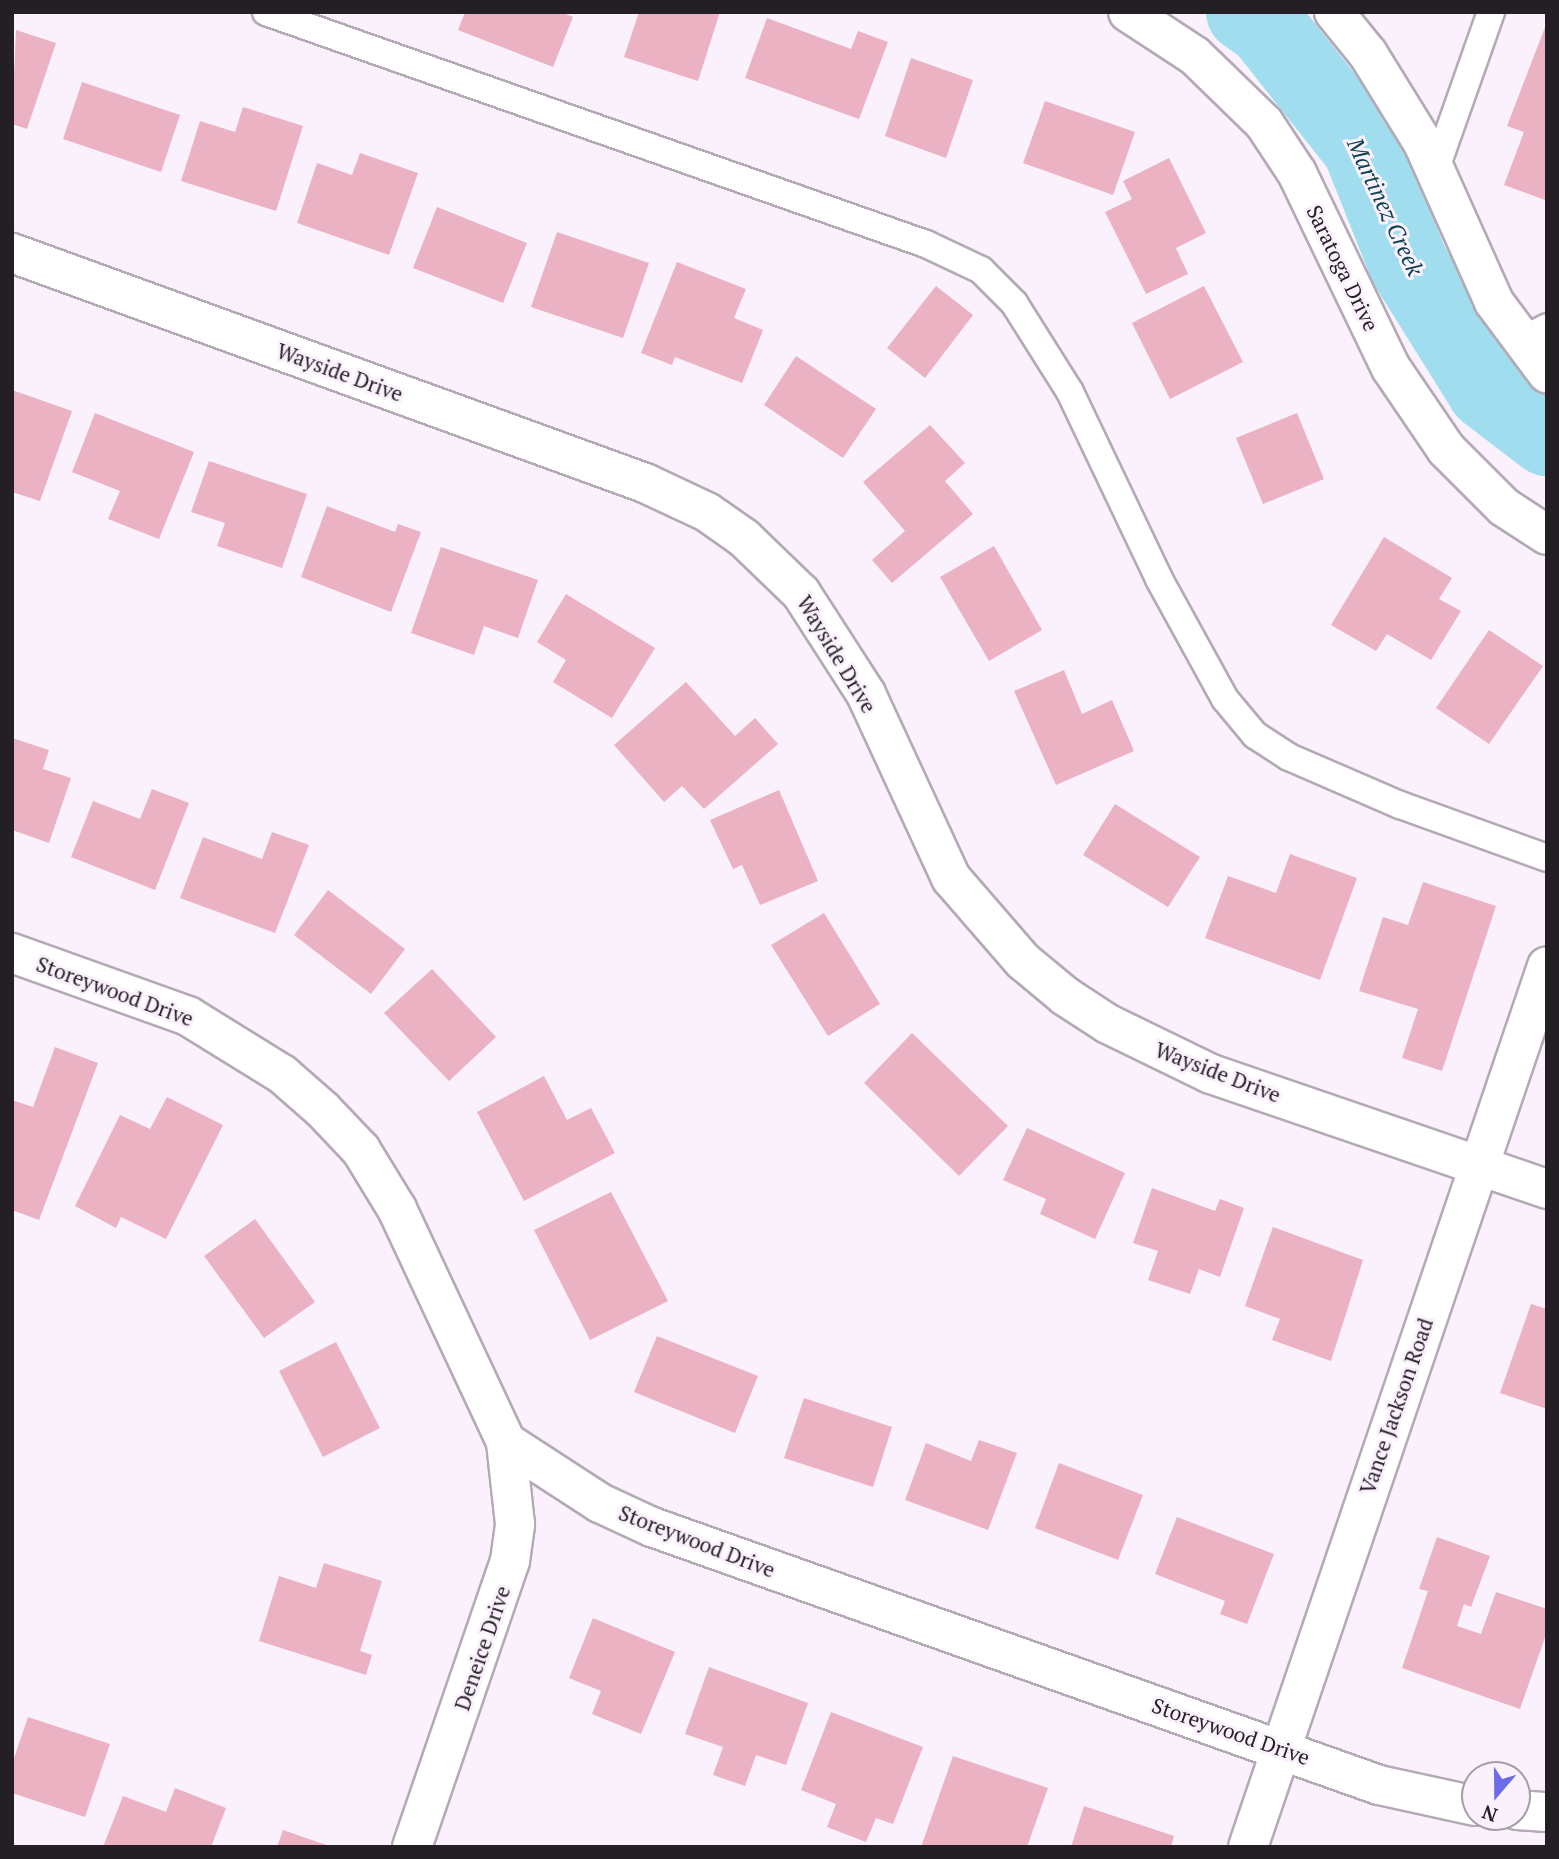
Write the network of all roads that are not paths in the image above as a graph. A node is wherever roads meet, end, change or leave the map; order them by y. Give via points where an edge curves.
1 (266, 12) edge
2 (1128, 12) edge
3 (1334, 12) edge
4 (1490, 14) edge
5 (1435, 171) junction
6 (12, 253) edge
7 (1534, 334) edge
8 (1547, 373) edge
9 (1547, 534) edge
10 (1547, 858) edge
11 (12, 953) edge
12 (1547, 966) edge
13 (1478, 1164) junction
14 (1547, 1189) edge
15 (506, 1442) junction
16 (1281, 1749) junction
17 (1461, 1804) edge
18 (412, 1847) edge
19 (1248, 1847) edge

1 - 10 lane via 926,244 981,270 1014,303 1070,392 1159,579 1225,699 1255,735 1289,757 1400,805
2 - 9 street, Saratoga Drive via 1195,56 1265,123 1297,173 1391,368 1446,449 1504,507
3 - 5 street via 1368,54
4 - 5 lane
5 - 7 street via 1484,281
6 - 13 street, Wayside Drive via 645,482 706,512 744,538 801,593 866,694 951,878 1023,961 1065,996 1157,1050
7 - 8 street
11 - 15 street, Storeywood Drive via 188,1016 282,1074 323,1110 361,1150 397,1209
12 - 13 street, Vance Jackson Road
13 - 14 street, Wayside Drive
13 - 16 street, Vance Jackson Road
15 - 16 street, Storeywood Drive via 600,1503 652,1527
15 - 18 street, Deneice Drive via 515,1524 510,1561
16 - 17 street, Storeywood Drive via 1379,1784
16 - 19 street, Vance Jackson Road

